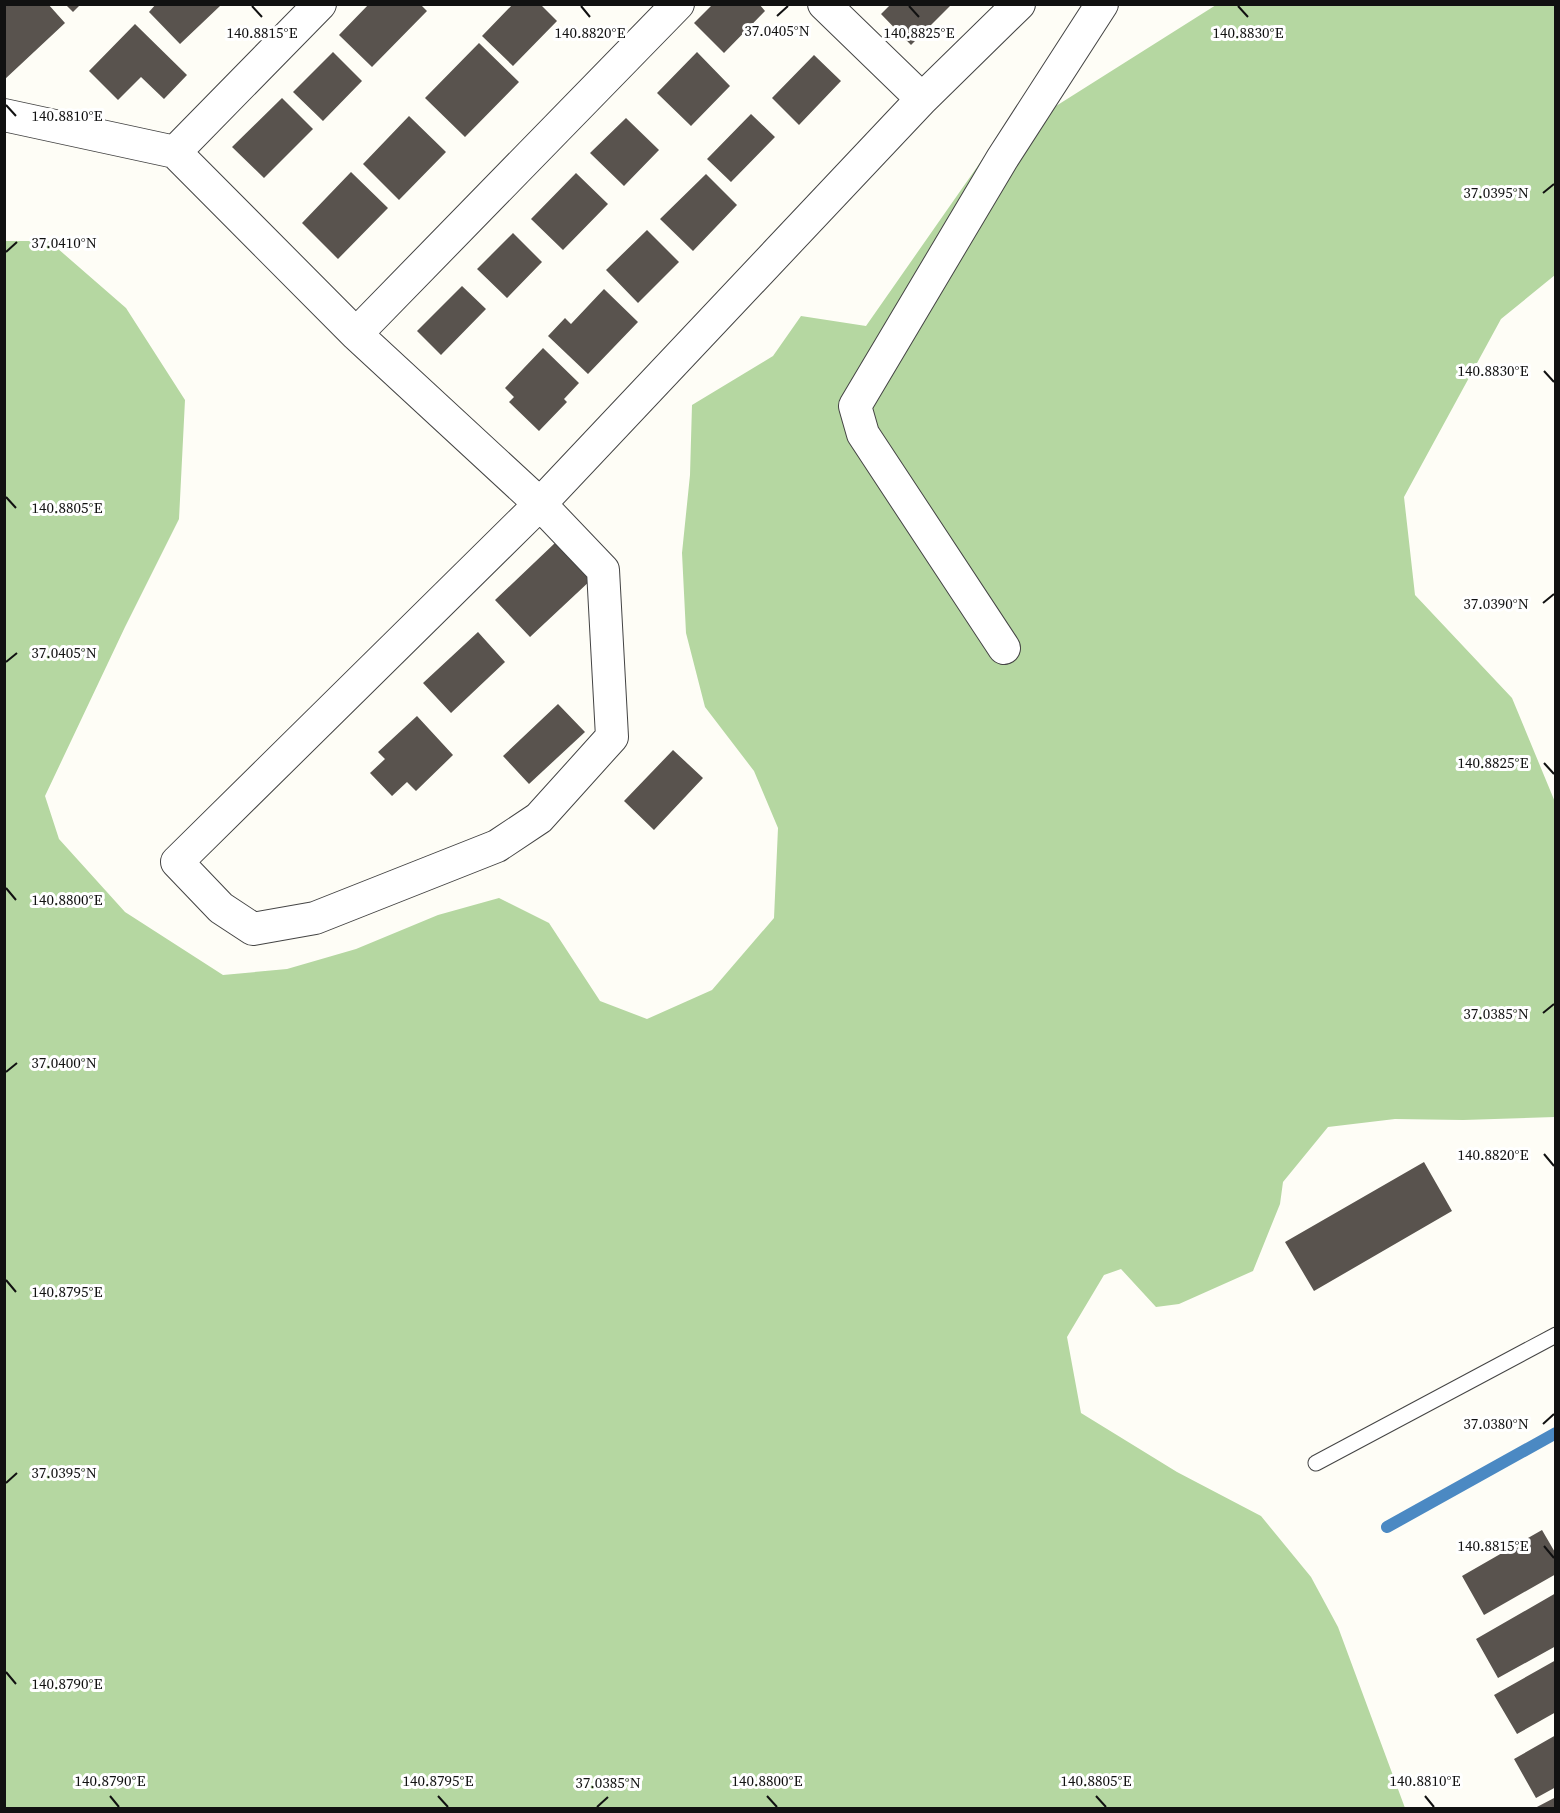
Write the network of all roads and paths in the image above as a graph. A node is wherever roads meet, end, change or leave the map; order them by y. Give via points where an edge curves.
1 (320, 4) edge
2 (678, 4) edge
3 (824, 4) edge
4 (1019, 4) edge
5 (1102, 4) edge
6 (922, 99) junction
7 (4, 115) edge
8 (175, 152) junction
9 (356, 334) junction
10 (540, 504) junction
11 (1004, 648) dead end
12 (1556, 1335) edge
13 (1316, 1463) dead end

1 - 8 street
2 - 9 street
3 - 6 street
4 - 6 street
5 - 11 street via 1002,159 855,406 863,434
6 - 10 street
7 - 8 street
8 - 9 street
9 - 10 street
10 - 10 street via 603,570 612,737 539,818 497,846 315,918 253,928 221,908 177,862
12 - 13 lane

